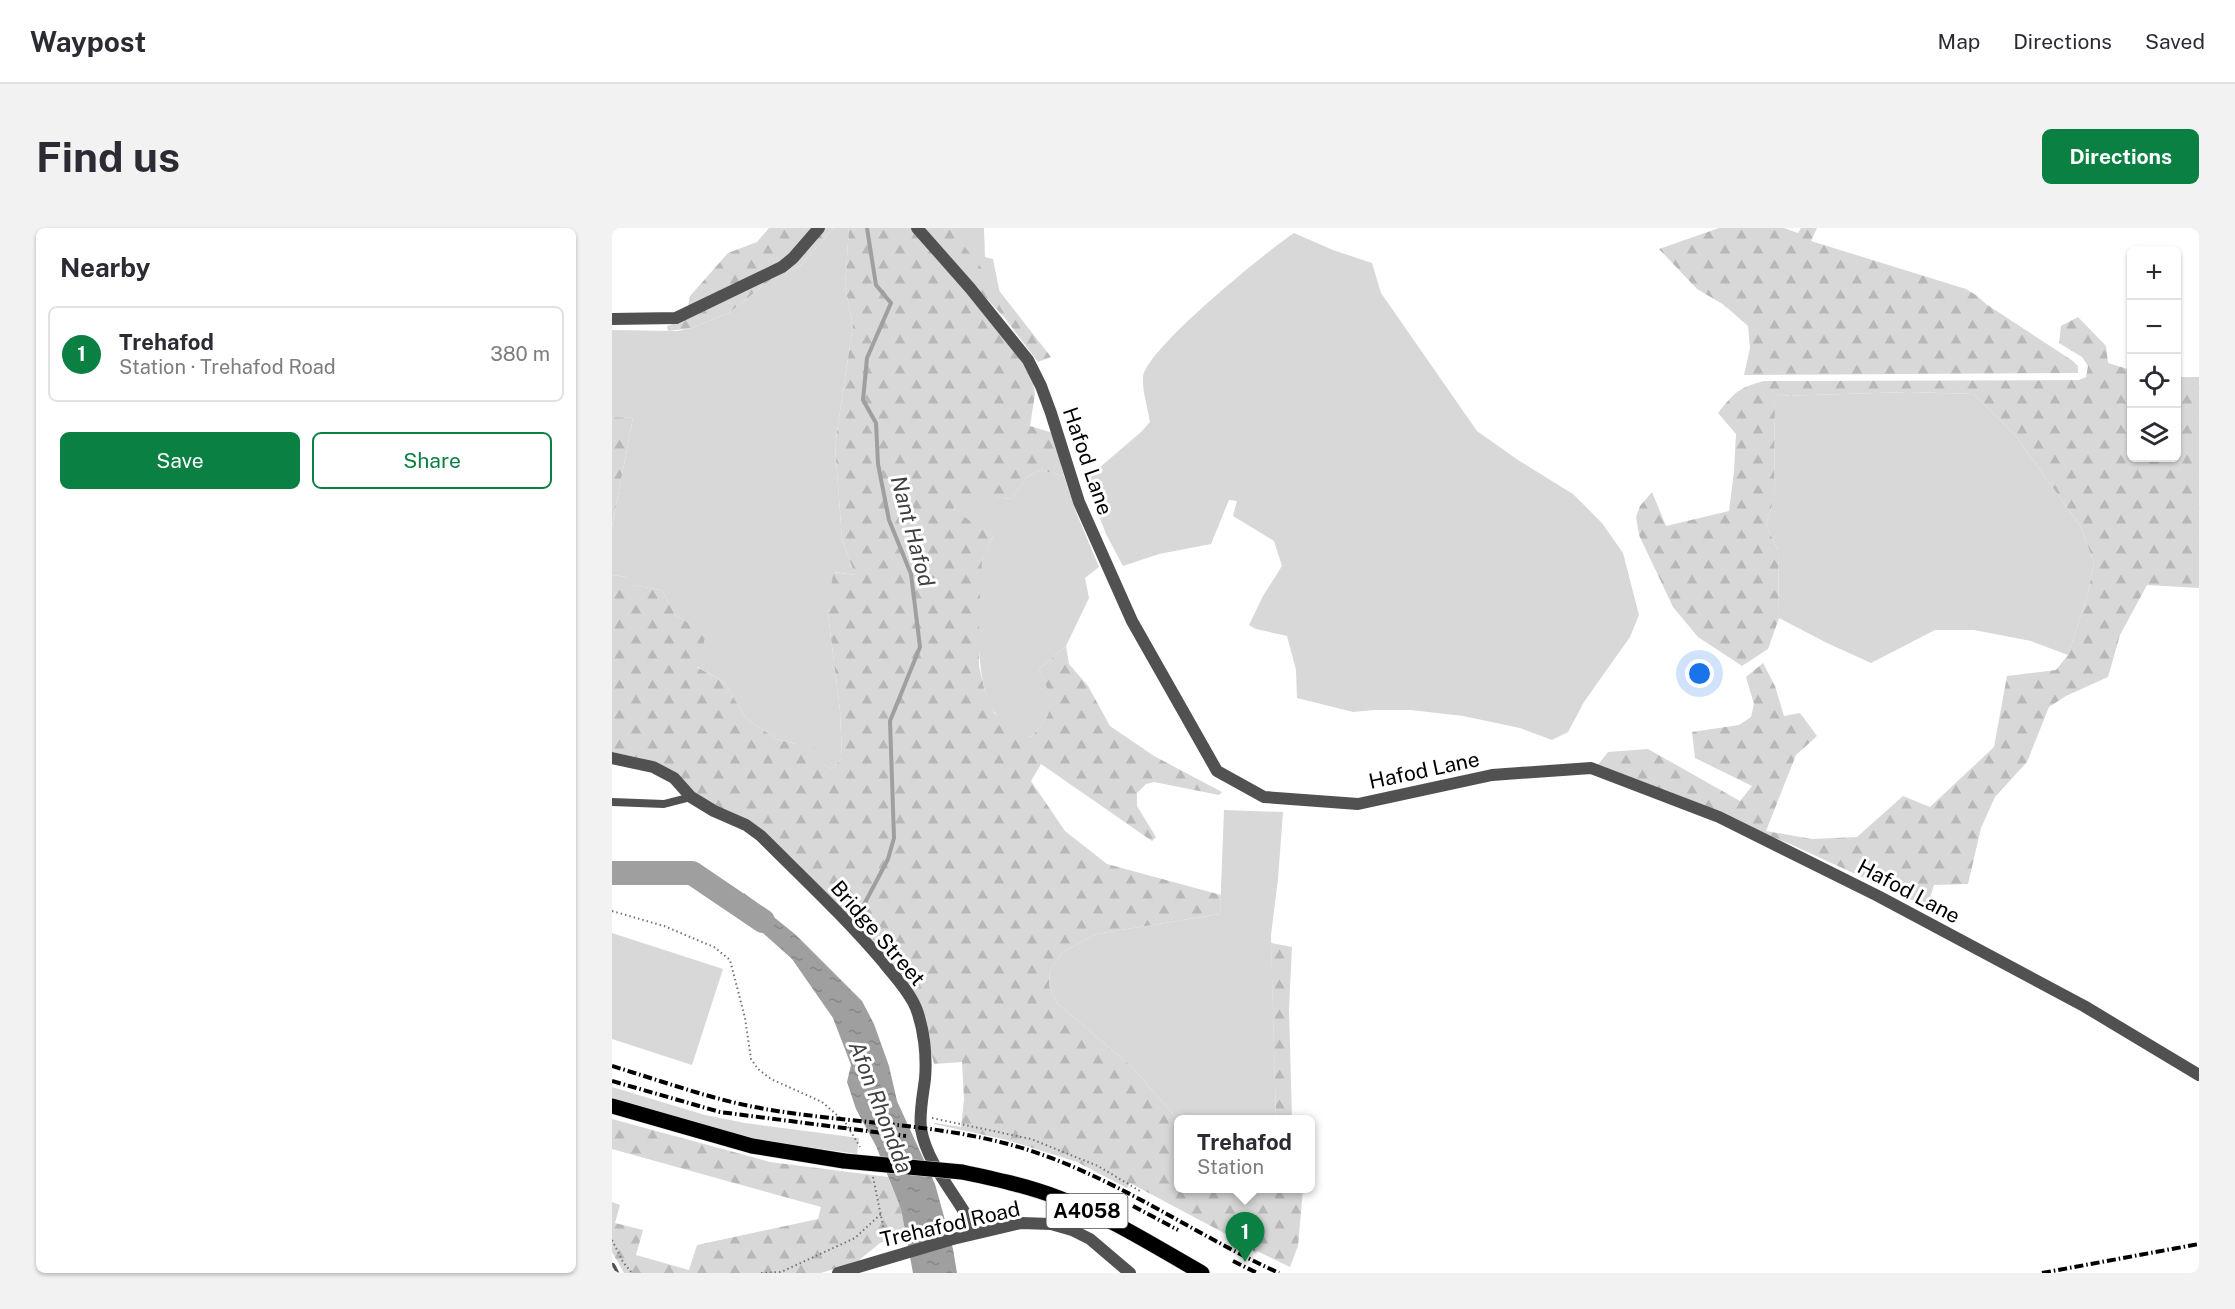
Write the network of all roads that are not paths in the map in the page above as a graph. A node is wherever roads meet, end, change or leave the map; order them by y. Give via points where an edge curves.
1 (819, 228) edge
2 (916, 228) edge
3 (612, 319) edge
4 (612, 758) edge
5 (691, 797) junction
6 (612, 802) edge
7 (2199, 1075) edge
8 (612, 1106) edge
9 (976, 1233) junction
10 (612, 1267) edge
11 (874, 1268) edge
12 (615, 1273) edge
13 (838, 1273) edge
14 (1130, 1273) edge
15 (1202, 1273) edge

1 - 3 street via 782,267 676,318
2 - 7 street, Hafod Lane via 1028,360 1047,404 1079,502 1131,621 1216,771 1264,796 1358,804 1492,775 1591,768 1719,817 1878,896 2084,1006
4 - 5 street, Bridge Street via 653,767 674,778
5 - 6 lane via 664,804
5 - 9 street, Bridge Street via 761,836 845,919 905,989 921,1023 925,1053 921,1116 924,1141
8 - 15 main road, A4058, bridge via 752,1146 844,1161 962,1172 1028,1188 1111,1222
9 - 11 street, Trehafod Road via 891,1256
9 - 14 street, Trehafod Road via 1021,1223 1051,1224 1090,1239
10 - 12 lane
11 - 13 street, Trehafod Road

